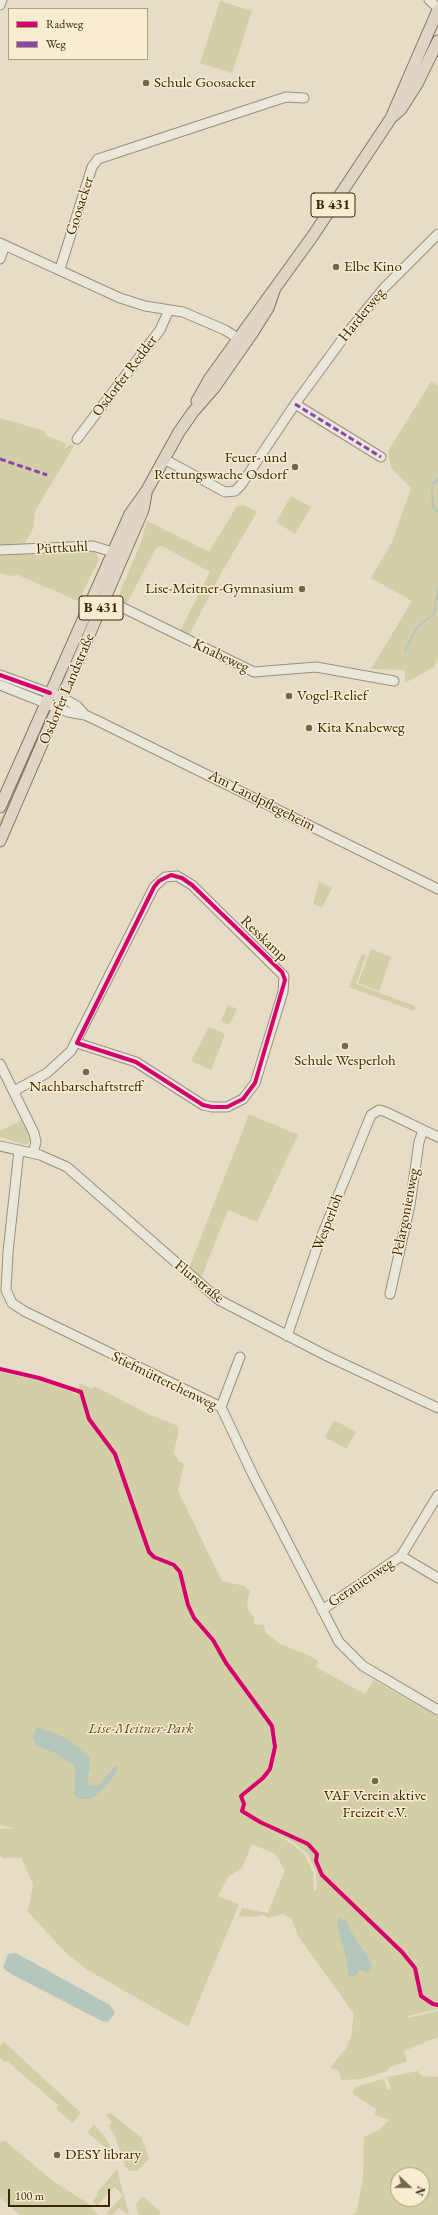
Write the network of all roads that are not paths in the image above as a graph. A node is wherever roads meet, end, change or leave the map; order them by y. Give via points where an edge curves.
1 (2, 0) edge
2 (429, 0) edge
3 (0, 5) edge
4 (438, 9) edge
5 (438, 41) edge
6 (304, 98) dead end
7 (391, 118) junction
8 (438, 234) edge
9 (3, 244) edge
10 (0, 259) edge
11 (60, 269) junction
12 (169, 310) junction
13 (242, 340) junction
14 (295, 404) junction
15 (77, 439) dead end
16 (381, 457) dead end
17 (164, 459) junction
18 (0, 550) edge
19 (118, 554) junction
20 (105, 599) junction
21 (0, 675) edge
22 (394, 681) dead end
23 (0, 685) edge
24 (47, 698) junction
25 (61, 703) junction
26 (0, 807) edge
27 (0, 841) edge
28 (438, 889) edge
29 (77, 1043) junction
30 (0, 1064) edge
31 (14, 1091) junction
32 (423, 1130) junction
33 (438, 1137) edge
34 (0, 1146) edge
35 (19, 1150) junction
36 (33, 1153) junction
37 (390, 1294) dead end
38 (287, 1336) junction
39 (240, 1357) dead end
40 (221, 1407) junction
41 (438, 1408) edge
42 (438, 1495) edge
43 (401, 1556) junction
44 (438, 1578) edge
45 (322, 1610) junction
46 (438, 1710) edge

1 - 3 street
2 - 4 street
4 - 7 main road, Osdorfer Landstraße / B 431
5 - 7 main road, Osdorfer Landstraße / B 431 via 417,84 401,109
6 - 11 street, Goosacker via 286,97 98,159 92,167
7 - 13 main road, Osdorfer Landstraße / B 431
8 - 14 street, Harderweg via 384,288
9 - 10 street
9 - 11 street
11 - 12 street via 120,298
12 - 13 street via 182,312
12 - 15 street, Osdorfer Redder via 160,330
13 - 17 main road, Osdorfer Landstraße / B 431 via 206,384 193,412
14 - 16 street
14 - 17 street, Harderweg via 241,485 235,490 226,492
17 - 19 main road, Osdorfer Landstraße / B 431 via 147,490 143,510
18 - 19 street, Püttkuhl via 93,546
19 - 20 main road, Osdorfer Landstraße / B 431
19 - 24 main road, Osdorfer Landstraße / B 431
20 - 22 street, Knabeweg via 254,672 316,667
20 - 25 main road, Osdorfer Landstraße / B 431
21 - 24 street
23 - 24 street
24 - 25 street, Am Landpflegeheim
24 - 26 main road, Osdorfer Landstraße / B 431
25 - 27 main road, Osdorfer Landstraße / B 431
25 - 28 street, Am Landpflegeheim via 77,706 85,715
29 - 29 street, Resskamp via 136,1062 203,1105 227,1107 243,1099 255,1083 283,992 284,976 192,885 182,878 171,875 154,887
29 - 31 street, Resskamp via 63,1060 47,1073
30 - 31 street
31 - 36 street via 34,1132 36,1142
32 - 33 street
32 - 37 street, Pelargonienweg via 410,1205
32 - 38 street, Wesperloh via 386,1112 376,1111 369,1118 319,1244
34 - 35 street, Flurstraße
35 - 36 street, Flurstraße
35 - 40 street, Stiefmütterchenweg via 6,1283 6,1290 12,1303
36 - 38 street, Flurstraße via 67,1167 210,1294
38 - 41 street, Flurstraße
39 - 40 street
40 - 45 street, Stiefmütterchenweg via 253,1476
42 - 43 street, Geranienweg
43 - 44 street
43 - 45 street, Geranienweg
45 - 46 street, Stiefmütterchenweg via 338,1642 354,1660

